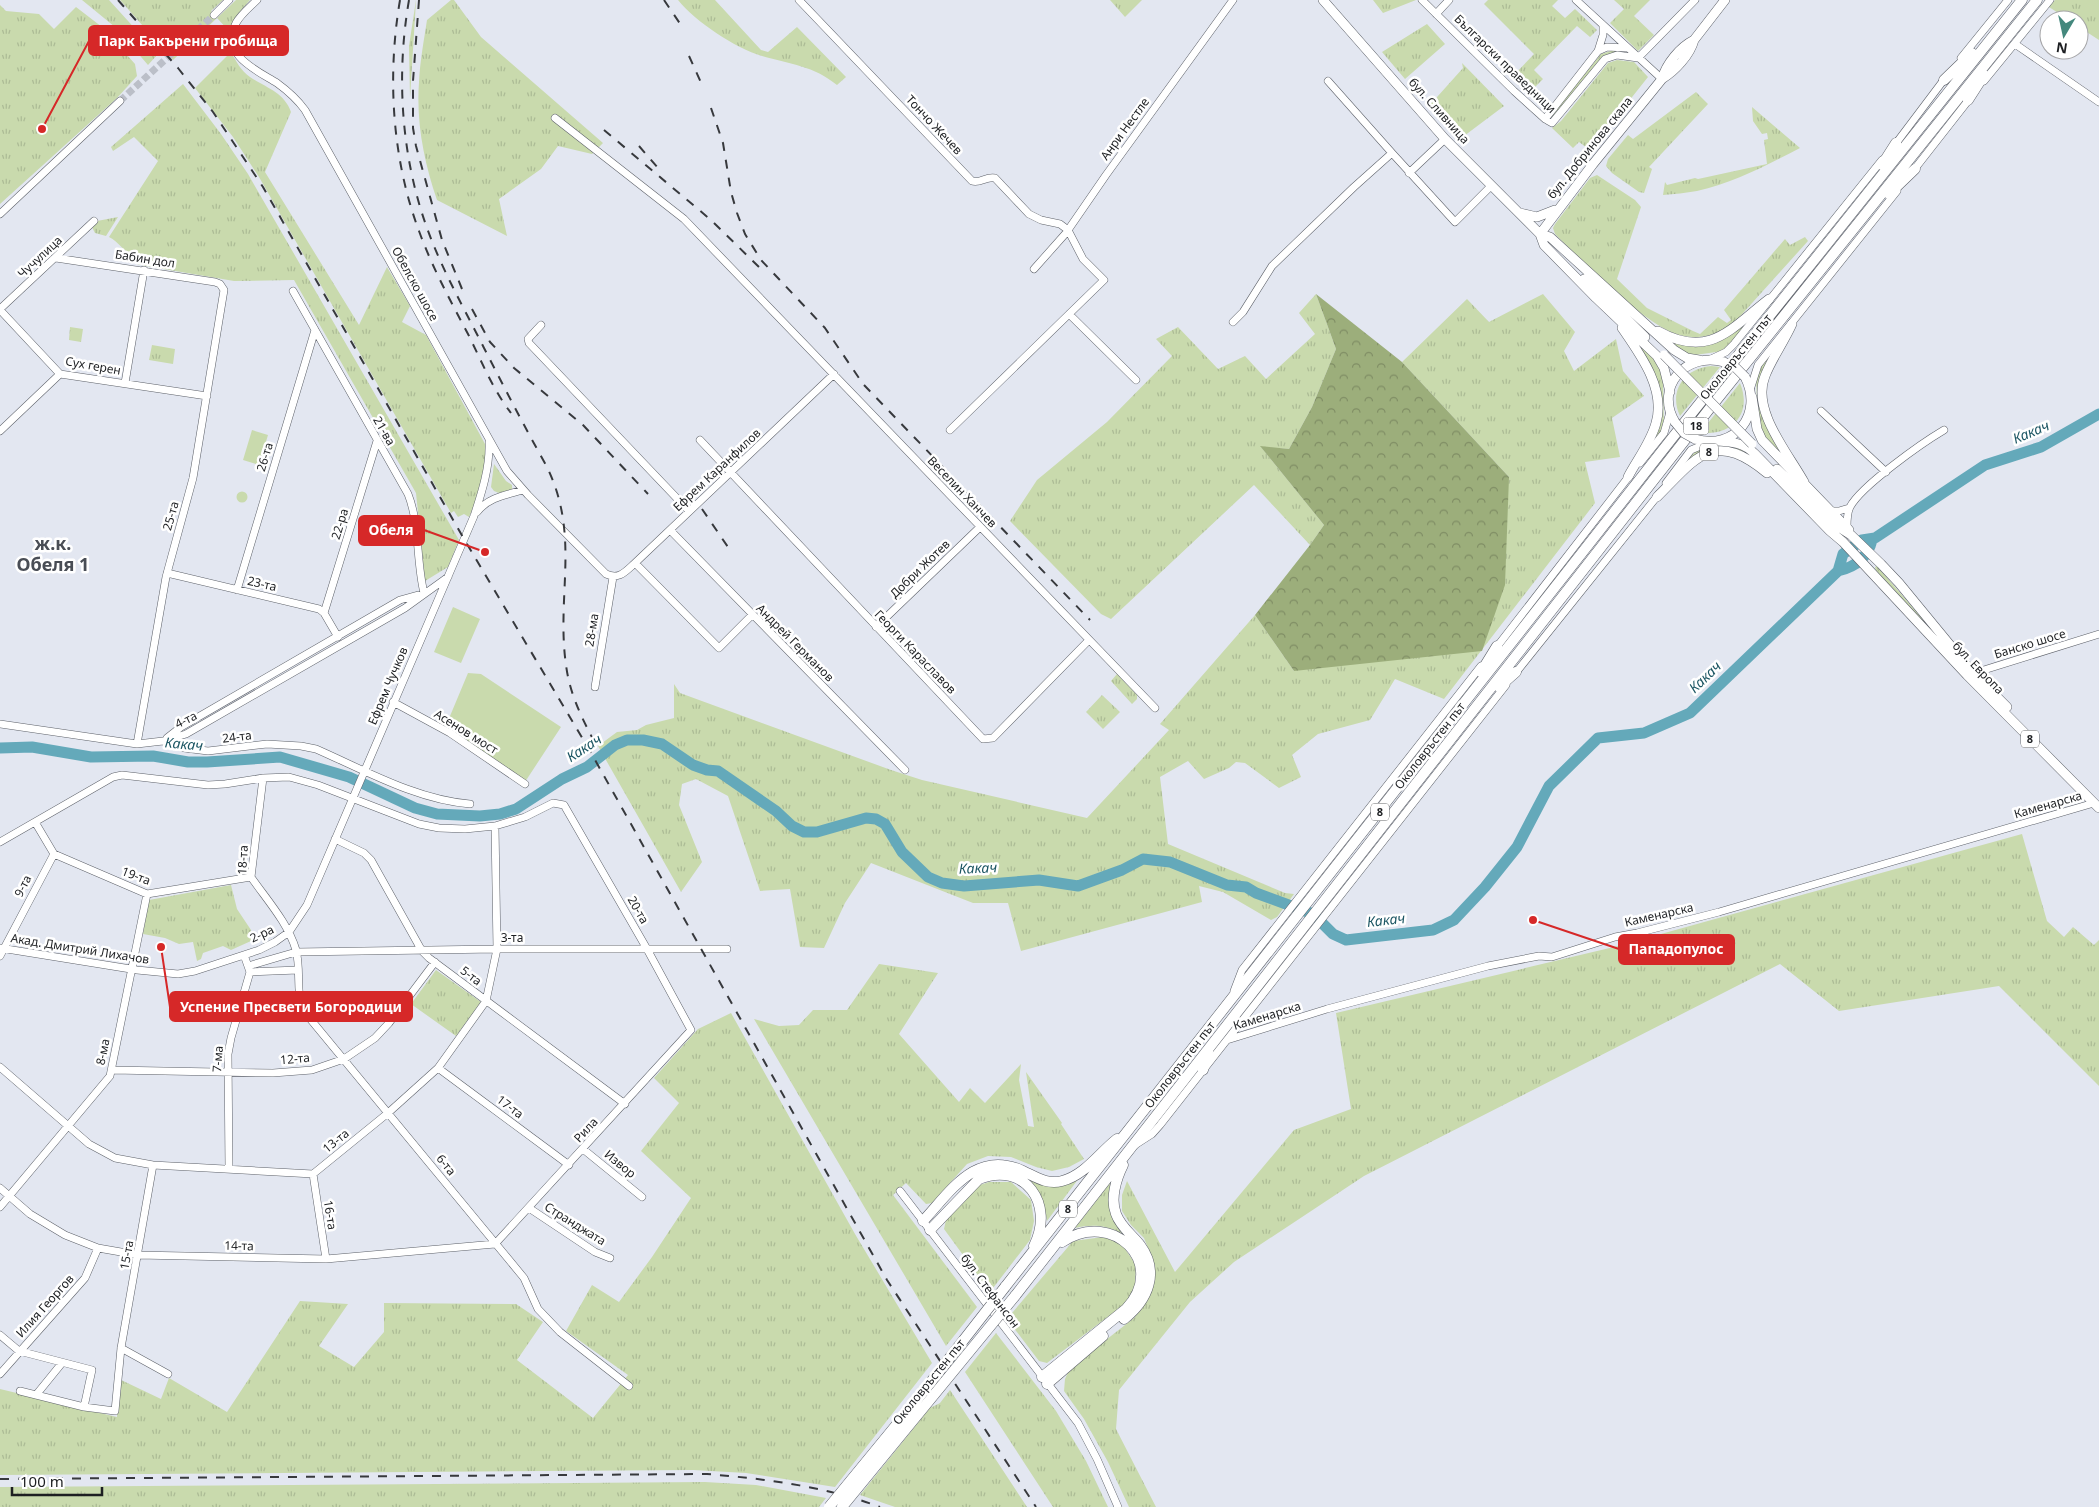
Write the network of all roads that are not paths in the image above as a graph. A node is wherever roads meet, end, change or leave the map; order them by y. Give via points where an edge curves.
1 (229, 0) edge
2 (257, 0) edge
3 (799, 0) edge
4 (1233, 0) edge
5 (1323, 0) edge
6 (1422, 0) edge
7 (1449, 0) edge
8 (1576, 0) edge
9 (1695, 0) edge
10 (1725, 0) edge
11 (2008, 0) edge
12 (2022, 0) edge
13 (2038, 0) edge
14 (2050, 0) edge
15 (214, 14) tunnel mouth
16 (1436, 14) junction
17 (2003, 23) junction
18 (1603, 26) junction
19 (2013, 30) junction
20 (2015, 44) junction
21 (1627, 48) junction
22 (1598, 52) junction
23 (1638, 58) junction
24 (1662, 79) junction
25 (1944, 80) junction
26 (1328, 81) dead end
27 (1968, 100) junction
28 (120, 101) tunnel mouth
29 (2099, 102) edge
30 (555, 118) dead end
31 (1547, 121) junction
32 (1446, 139) junction
33 (1896, 143) junction
34 (1392, 153) junction
35 (1914, 169) junction
36 (1409, 173) junction
37 (1491, 186) junction
38 (1558, 209) junction
39 (1515, 210) junction
40 (1853, 210) junction
41 (0, 214) edge
42 (94, 222) dead end
43 (1068, 230) junction
44 (1853, 230) junction
45 (1540, 234) junction
46 (56, 258) junction
47 (1578, 264) junction
48 (1565, 265) junction
49 (1034, 269) dead end
50 (144, 270) junction
51 (1596, 288) junction
52 (293, 291) dead end
53 (225, 294) joint
54 (1769, 299) junction
55 (0, 310) edge
56 (1610, 312) junction
57 (1069, 314) junction
58 (1233, 322) dead end
59 (1645, 324) junction
60 (1792, 324) junction
61 (541, 325) dead end
62 (315, 330) junction
63 (1710, 359) junction
64 (1699, 360) junction
65 (60, 374) junction
66 (834, 374) junction
67 (1136, 380) dead end
68 (125, 383) junction
69 (1670, 392) junction
70 (1751, 394) junction
71 (207, 396) junction
72 (1709, 401) joint
73 (1821, 411) dead end
74 (1670, 412) junction
75 (950, 430) dead end
76 (1944, 430) dead end
77 (0, 431) edge
78 (700, 440) dead end
79 (377, 441) junction
80 (1715, 441) junction
81 (489, 442) junction
82 (1886, 472) junction
83 (730, 473) junction
84 (1628, 477) junction
85 (1804, 482) junction
86 (1784, 484) junction
87 (523, 490) junction
88 (1657, 498) junction
89 (1849, 508) junction
90 (689, 511) junction
91 (1830, 511) junction
92 (474, 516) junction
93 (1834, 524) junction
94 (980, 526) junction
95 (670, 530) junction
96 (1849, 531) junction
97 (1844, 542) junction
98 (635, 563) junction
99 (167, 573) junction
100 (448, 577) junction
101 (613, 577) junction
102 (237, 590) junction
103 (424, 593) junction
104 (324, 613) junction
105 (752, 615) junction
106 (876, 627) junction
107 (2099, 634) edge
108 (338, 637) junction
109 (1089, 640) junction
110 (1497, 646) junction
111 (1516, 672) junction
112 (1970, 674) junction
113 (596, 687) dead end
114 (393, 702) junction
115 (1155, 708) dead end
116 (1474, 710) junction
117 (1450, 722) junction
118 (0, 724) edge
119 (163, 741) junction
120 (137, 744) junction
121 (1436, 758) joint
122 (905, 770) dead end
123 (363, 773) junction
124 (263, 778) junction
125 (525, 784) dead end
126 (353, 796) junction
127 (470, 804) dead end
128 (2097, 804) edge
129 (35, 822) junction
130 (494, 826) junction
131 (335, 839) junction
132 (0, 842) edge
133 (54, 854) junction
134 (251, 877) junction
135 (147, 894) junction
136 (1305, 900) junction
137 (1323, 910) junction
138 (289, 932) junction
139 (1305, 934) junction
140 (497, 949) junction
141 (647, 949) junction
142 (727, 949) dead end
143 (1, 951) edge
144 (422, 951) junction
145 (296, 952) junction
146 (244, 955) junction
147 (435, 962) junction
148 (131, 969) junction
149 (249, 969) junction
150 (298, 970) junction
151 (486, 1001) junction
152 (691, 1030) joint
153 (1227, 1040) junction
154 (1209, 1048) junction
155 (344, 1060) junction
156 (0, 1067) edge
157 (438, 1068) junction
158 (112, 1070) junction
159 (1203, 1070) junction
160 (228, 1072) junction
161 (625, 1104) junction
162 (388, 1113) junction
163 (69, 1127) junction
164 (1130, 1130) junction
165 (583, 1149) junction
166 (1131, 1150) junction
167 (153, 1165) junction
168 (569, 1165) junction
169 (229, 1169) junction
170 (313, 1174) junction
171 (0, 1188) edge
172 (900, 1191) dead end
173 (10, 1196) junction
174 (642, 1197) dead end
175 (0, 1207) edge
176 (529, 1208) junction
177 (923, 1221) junction
178 (930, 1230) junction
179 (495, 1244) junction
180 (98, 1248) junction
181 (138, 1255) junction
182 (610, 1258) dead end
183 (326, 1259) junction
184 (1025, 1263) junction
185 (1034, 1272) junction
186 (0, 1335) edge
187 (121, 1348) junction
188 (19, 1351) junction
189 (62, 1362) junction
190 (0, 1374) edge
191 (168, 1374) dead end
192 (1044, 1380) junction
193 (629, 1386) dead end
194 (20, 1391) dead end
195 (36, 1395) junction
196 (84, 1407) junction
197 (829, 1507) edge
198 (842, 1507) edge
199 (1118, 1507) edge

1 - 15 street
2 - 81 street, Обелско шосе via 241,16 234,30 238,55 248,67 290,93 305,110
3 - 43 street, Тончо Жечев via 972,180 978,182 995,178 1030,214
4 - 43 street, Анри Нестле
5 - 32 main road, бул. Сливница
6 - 16 street, Български праведници
7 - 16 street
8 - 18 street
9 - 23 street
10 - 24 main road, бул. Добринова скала via 1694,40 1686,44 1664,70
11 - 25 street, Околовръстен път
12 - 17 highway, Околовръстен път / 18
13 - 19 highway, Околовръстен път / 18
14 - 20 street, Околовръстен път
16 - 31 street, Български праведници
17 - 25 highway
17 - 40 highway, Околовръстен път / 18
18 - 21 street
18 - 22 street
19 - 27 highway
19 - 44 highway, Околовръстен път / 18
20 - 27 street, Околовръстен път
20 - 29 street
21 - 22 street via 1613,46
21 - 23 street
22 - 31 street
23 - 24 street
23 - 31 street via 1617,55 1605,59 1555,121
24 - 38 main road, бул. Добринова скала
25 - 33 street, Околовръстен път
26 - 34 street
27 - 35 street, Околовръстен път
28 - 41 street
30 - 66 street, Веселин Ханчев via 684,219
32 - 36 street
32 - 37 main road, бул. Сливница
33 - 40 highway
33 - 54 street, Околовръстен път
34 - 36 street
34 - 58 street via 1272,266
35 - 44 highway
35 - 60 street, Околовръстен път
36 - 37 street via 1455,222
37 - 39 main road, бул. Сливница
38 - 39 main road via 1538,217
38 - 45 main road, бул. Добринова скала
39 - 45 main road, бул. Сливница
40 - 117 highway, Околовръстен път / 18
42 - 46 street, Чучулица
43 - 49 street, Анри Нестле
43 - 57 street via 1083,259 1104,280
44 - 116 highway, Околовръстен път / 18 via 1714,402
45 - 47 main road, бул. Сливница via 1550,237
45 - 48 main road, бул. Сливница via 1544,245
46 - 50 street, Бабин дол
46 - 55 street, Чучулица
47 - 51 main road, бул. Сливница
47 - 59 main road, бул. Сливница
48 - 51 main road, бул. Сливница
48 - 56 main road, бул. Сливница
50 - 53 street, Бабин дол via 215,282
50 - 68 street
51 - 72 main road, бул. Сливница, bridge
52 - 62 street, 21-ва
53 - 71 street, 25-та
54 - 59 main road via 1729,332 1712,340 1679,340
54 - 63 street, Околовръстен път via 1729,349
55 - 65 street, Сух герен
56 - 69 main road, бул. Сливница via 1657,356 1664,368
56 - 84 main road via 1641,357 1652,378 1658,400 1656,423
57 - 67 street
57 - 75 street
59 - 64 main road, бул. Сливница via 1682,356
60 - 70 street, Околовръстен път via 1758,365
60 - 85 main road via 1764,378 1762,395 1770,424
61 - 90 street via 528,339 529,343
62 - 79 street, 21-ва
62 - 102 street, 26-та
63 - 64 main road, 8
63 - 70 main road, 8, bridge via 1736,368 1745,378
64 - 69 main road, 8 via 1682,370 1673,381
65 - 68 street, Сух герен
65 - 77 street
66 - 83 street, Ефрем Каранфилов
66 - 94 street, Веселин Ханчев
68 - 71 street, Сух герен
69 - 74 main road, 8
70 - 80 main road via 1750,413 1744,424 1735,433
70 - 85 main road, бул. Европа / 8 via 1759,435
71 - 99 street, 25-та via 193,478
72 - 93 main road, бул. Европа, bridge
73 - 82 street
74 - 80 main road, bridge via 1684,433 1695,439
74 - 84 street, 8 via 1664,433
76 - 82 street
78 - 83 street, Георги Караславов
79 - 103 street, 21-ва via 410,500
79 - 104 street, 22-ра
80 - 86 main road, бул. Европа via 1748,447
80 - 88 street via 1691,450
81 - 87 street, Обелско шосе
81 - 92 street, Ефрем Чучков via 490,453
82 - 89 street
83 - 90 street, Ефрем Каранфилов
83 - 106 street, Георги Караславов
84 - 110 street, 8
85 - 91 main road, бул. Европа / 8
86 - 88 main road, 8 via 1742,456 1721,450 1700,456
86 - 97 main road, бул. Европа / 8
87 - 92 street via 494,498
87 - 101 street, Обелско шосе via 606,574
88 - 111 street, 8
89 - 91 street
89 - 96 street
90 - 95 street, Ефрем Каранфилов
91 - 96 main road, бул. Европа / 8
92 - 100 street, Ефрем Чучков
93 - 96 main road, бул. Европа
93 - 97 main road, бул. Европа
94 - 106 street, Добри Жотев
94 - 109 street, Веселин Ханчев
95 - 98 street, Ефрем Каранфилов
95 - 105 street, Андрей Германов
96 - 112 main road, бул. Европа / 8 via 1899,583
97 - 112 main road, бул. Европа / 8
98 - 101 street, Ефрем Каранфилов via 620,577
98 - 105 street via 719,648
99 - 102 street, 23-та
99 - 120 street, 25-та
100 - 103 street, 4-та
100 - 114 street, Ефрем Чучков
101 - 113 street, 28-ма
102 - 104 street, 23-та via 319,609
103 - 108 street, 4-та via 400,600
103 - 119 street, 4-та via 405,608 186,734
104 - 108 street
105 - 122 street, Андрей Германов
106 - 109 street, Георги Караславов via 977,734 989,740
107 - 112 street, Банско шосе
108 - 119 street, 4-та via 181,727
109 - 115 street, Веселин Ханчев
110 - 117 highway, 8
110 - 136 street
111 - 116 highway, 8
111 - 137 street
112 - 128 main road, бул. Европа / 8
114 - 123 street, Ефрем Чучков
114 - 125 street, Асенов мост via 450,733
116 - 121 highway, Околовръстен път / 18
117 - 136 highway, Околовръстен път / 8
118 - 120 street, 24-та
119 - 120 street, 24-та
119 - 123 street, 24-та via 208,751 267,744 301,746
121 - 137 highway, Околовръстен път / 8
123 - 126 street, Ефрем Чучков
123 - 127 street, 24-та via 432,798
124 - 126 street via 289,777
124 - 129 street via 208,785 131,776 113,777
124 - 134 street, 18-та
126 - 130 street via 418,824 464,830
126 - 131 street, Ефрем Чучков
128 - 153 street, Каменарска via 1719,912 1615,937 1552,957 1539,956 1488,966 1327,1009
129 - 132 street
129 - 133 street
130 - 140 street, 13-та
130 - 141 street, 20-та via 525,817 553,803 566,807
131 - 138 street, Ефрем Чучков via 307,905
131 - 144 street, 5-та via 359,850 370,860
133 - 135 street, 19-та
133 - 143 street, 9-та
134 - 135 street, 19-та
134 - 138 street, 18-та
135 - 148 street, 8-ма
136 - 164 highway, Околовръстен път / 8
137 - 139 highway, Околовръстен път / 8
138 - 145 street, 6-та
138 - 146 street, 2-ра
139 - 153 street
139 - 154 highway, Околовръстен път / 8
140 - 141 street, 3-та
140 - 144 street, 3-та
140 - 151 street, 13-та
141 - 142 street, 3-та
141 - 152 street, 20-та
143 - 148 street, Акад. Дмитрий Лихачов
144 - 145 street, 3-та
144 - 147 street, 5-та
145 - 149 street
145 - 150 street, 6-та
146 - 148 street, Акад. Дмитрий Лихачов via 178,974
146 - 149 street
147 - 151 street, 5-та
147 - 155 street, 12-та via 389,1023 368,1044
148 - 158 street, 8-ма
149 - 150 street
149 - 160 street, 7-ма via 231,1038
150 - 155 street, 6-та via 302,1008
151 - 157 street, 13-та
151 - 161 street, 5-та
152 - 161 street, Рила
153 - 159 street
154 - 159 highway
154 - 166 highway, Околовръстен път / 8
155 - 160 street, 12-та via 294,1072
155 - 162 street, 6-та
156 - 163 street
157 - 162 street, 13-та
157 - 168 street, 17-та
158 - 160 street, 12-та
158 - 163 street, 8-ма via 107,1081
159 - 166 street via 1156,1130
160 - 169 street, 7-ма
161 - 165 street, Рила
162 - 170 street, 13-та
162 - 179 street, 6-та
163 - 167 street via 106,1154
163 - 173 street, 8-ма
164 - 177 highway via 1084,1169 1061,1181 1038,1179 1002,1164 979,1167 960,1181
164 - 184 highway, Околовръстен път / 8
165 - 168 street, Рила
165 - 174 street, Извор
166 - 185 highway, Околовръстен път / 8
166 - 192 highway via 1114,1192 1114,1210 1148,1260 1148,1291 1136,1309
167 - 169 street
167 - 181 street, 15-та
168 - 176 street, Рила
169 - 170 street
170 - 183 street, 16-та
171 - 173 street, 14-та
172 - 177 street, бул. Стефансон
173 - 175 street, 8-ма
173 - 180 street, 14-та via 48,1226
176 - 179 street, Рила
176 - 182 street, Странджата
177 - 178 street, бул. Стефансон
178 - 184 highway via 979,1179 990,1175 1017,1178 1035,1194 1042,1214 1039,1235
178 - 192 street, бул. Стефансон
179 - 183 street, 14-та
179 - 193 street, 6-та via 524,1278 538,1309 560,1332
180 - 181 street, 14-та
180 - 188 street, Илия Георгов via 86,1278
181 - 183 street, 14-та
181 - 187 street, 15-та
184 - 197 highway, Околовръстен път / 8, bridge
185 - 192 highway via 1061,1242 1072,1235 1097,1230 1126,1241 1136,1254 1141,1271 1139,1290 1133,1302
185 - 198 highway, Околовръстен път / 8, bridge
186 - 188 street
187 - 191 street
187 - 196 street, 15-та via 114,1411
188 - 189 street
188 - 190 street, Илия Георгов
189 - 195 street
189 - 196 street via 92,1370
192 - 199 street, бул. Стефансон via 1078,1423
194 - 195 street
195 - 196 street

